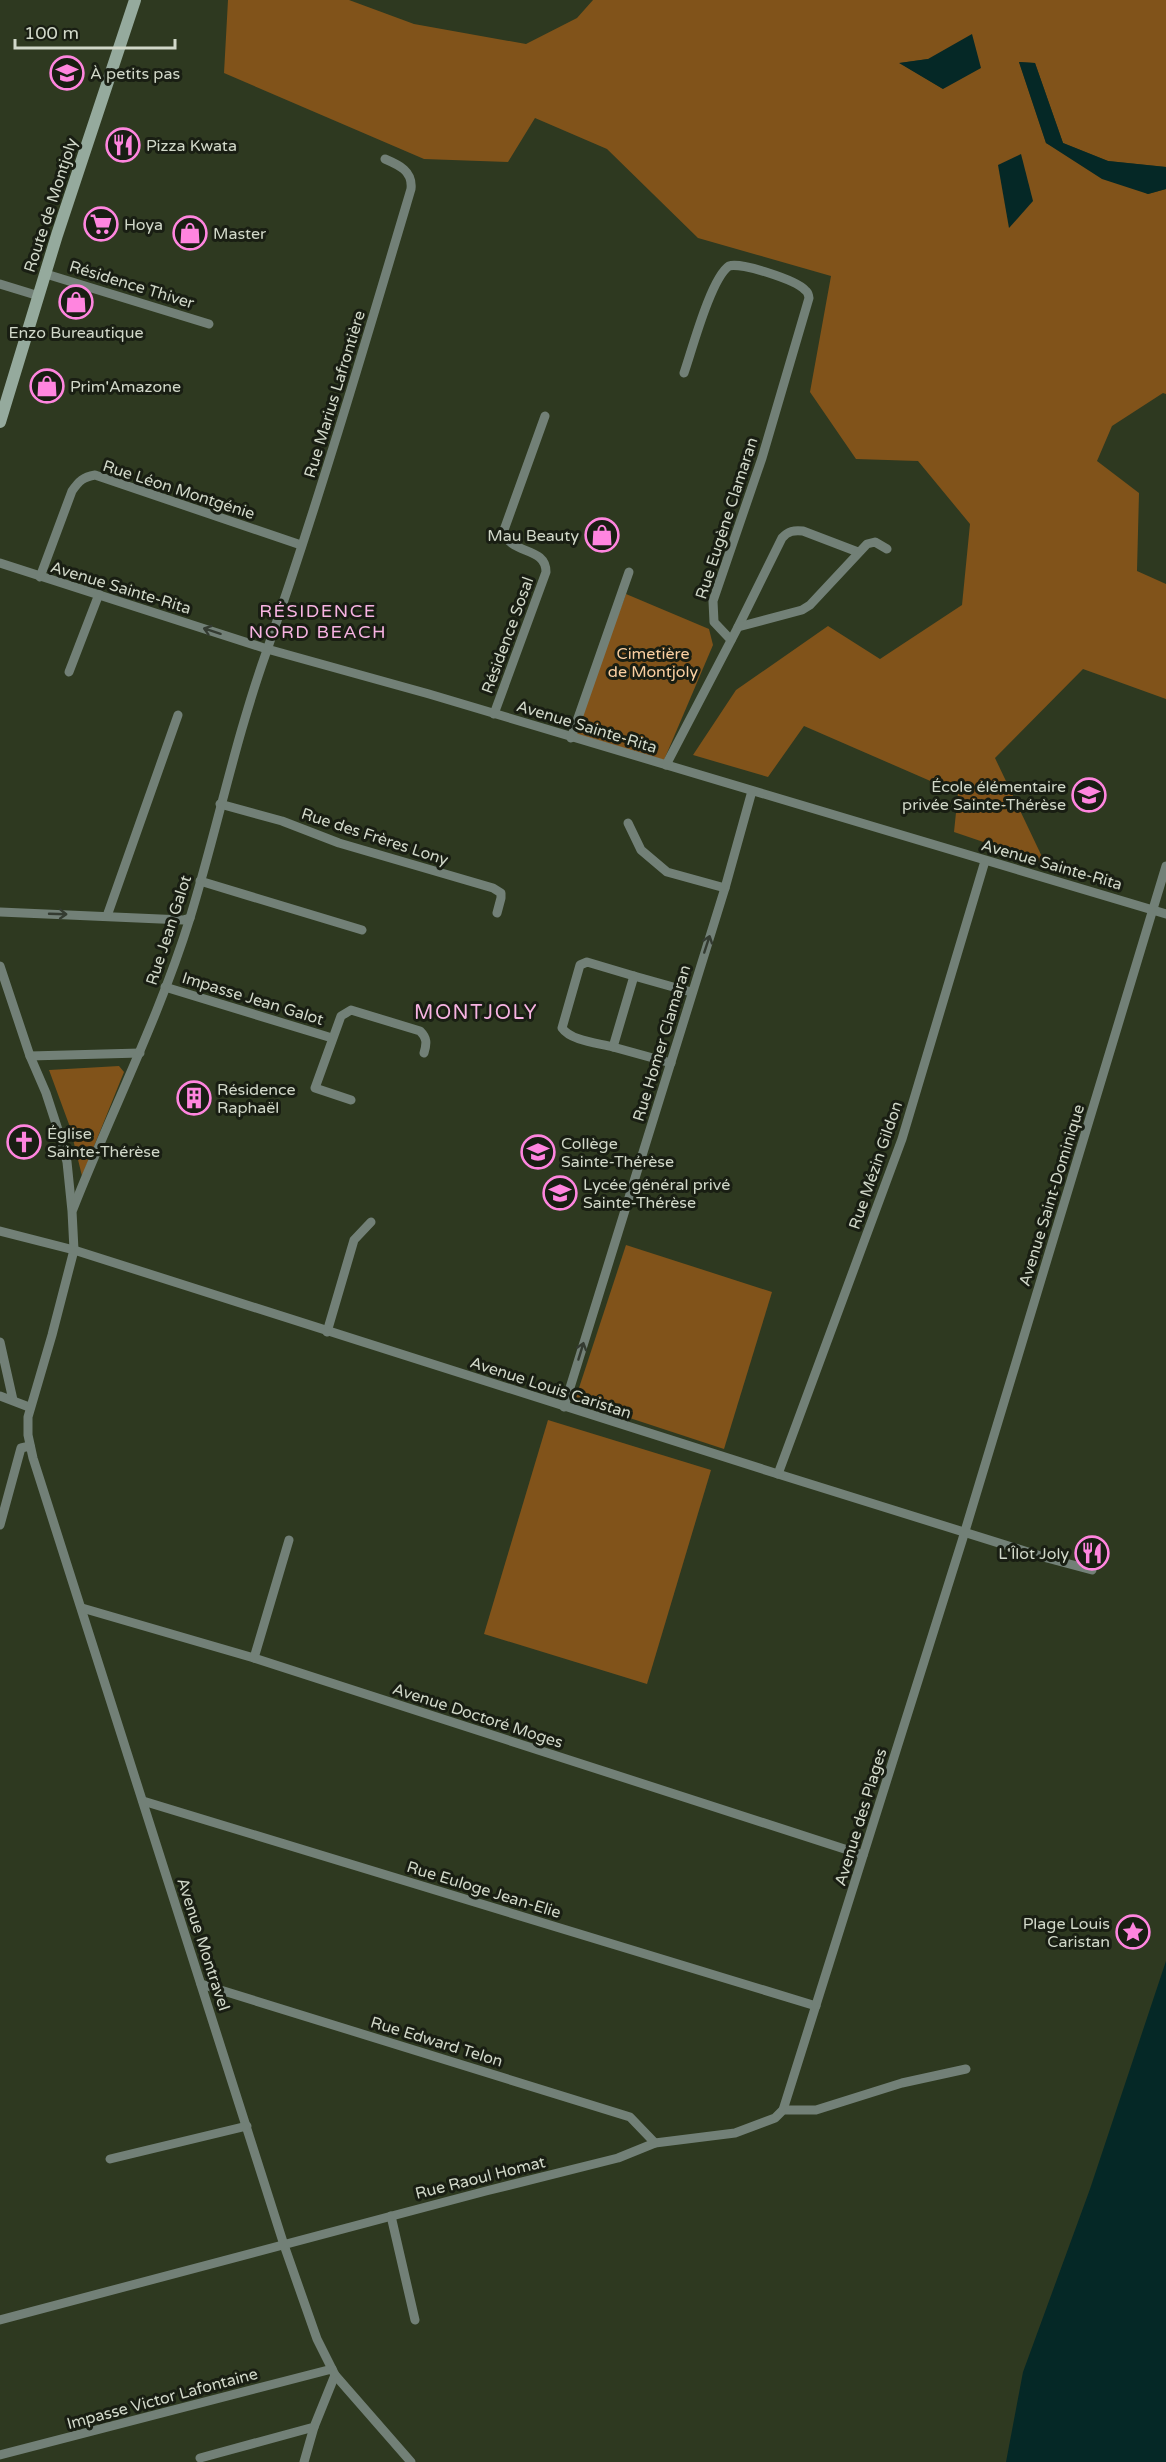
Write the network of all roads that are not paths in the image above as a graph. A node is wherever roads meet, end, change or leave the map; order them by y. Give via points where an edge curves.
1 (135, 0) edge
2 (385, 159) dead end
3 (46, 274) junction
4 (0, 284) edge
5 (39, 296) junction
6 (209, 324) dead end
7 (684, 373) dead end
8 (545, 417) dead end
9 (0, 422) edge
10 (302, 545) junction
11 (887, 549) dead end
12 (858, 552) junction
13 (0, 563) edge
14 (629, 572) dead end
15 (40, 577) junction
16 (99, 594) junction
17 (738, 627) junction
18 (731, 640) junction
19 (267, 649) junction
20 (69, 672) dead end
21 (494, 714) junction
22 (178, 715) dead end
23 (571, 738) junction
24 (666, 765) junction
25 (752, 791) junction
26 (220, 804) junction
27 (628, 823) dead end
28 (985, 861) junction
29 (1166, 866) edge
30 (200, 881) junction
31 (725, 888) junction
32 (1153, 910) junction
33 (0, 912) edge
34 (497, 913) dead end
35 (1166, 914) edge
36 (107, 916) junction
37 (190, 918) junction
38 (362, 930) dead end
39 (0, 966) edge
40 (634, 976) junction
41 (165, 987) junction
42 (691, 992) junction
43 (332, 1038) junction
44 (613, 1047) junction
45 (140, 1053) junction
46 (424, 1053) dead end
47 (30, 1056) junction
48 (671, 1063) junction
49 (351, 1100) dead end
50 (72, 1211) junction
51 (371, 1222) dead end
52 (0, 1231) edge
53 (74, 1250) junction
54 (327, 1332) junction
55 (0, 1342) edge
56 (0, 1396) edge
57 (14, 1400) junction
58 (29, 1407) junction
59 (564, 1407) junction
60 (30, 1446) junction
61 (778, 1474) junction
62 (0, 1525) edge
63 (964, 1532) junction
64 (289, 1540) dead end
65 (1092, 1570) dead end
66 (82, 1608) junction
67 (254, 1658) junction
68 (143, 1801) junction
69 (863, 1855) junction
70 (201, 1984) junction
71 (816, 2006) junction
72 (966, 2069) dead end
73 (783, 2110) junction
74 (247, 2127) junction
75 (655, 2143) junction
76 (110, 2159) dead end
77 (391, 2216) junction
78 (284, 2245) junction
79 (0, 2320) edge
80 (415, 2320) dead end
81 (333, 2372) junction
82 (314, 2427) junction
83 (0, 2455) edge
84 (200, 2458) dead end
85 (304, 2462) edge
86 (411, 2462) edge

1 - 3 main road, Route de Montjoly
2 - 10 street, Rue Marius Lafrontière via 407,172 411,189
3 - 5 main road, Route de Montjoly
3 - 6 street, Résidence Thiver
4 - 5 street
5 - 9 main road, Route de Montjoly
7 - 18 street, Rue Eugène Clamaran via 705,312 721,274 729,266 747,266 800,286 808,293 762,458 713,601 714,622
8 - 21 street, Résidence Sosal via 504,530 512,545 542,558 546,572
10 - 15 street, Rue Léon Montgénie via 95,475 84,477 72,491
10 - 19 street, Rue Marius Lafrontière
11 - 12 street via 872,542
12 - 17 street via 822,594 802,610
12 - 17 street via 803,531 787,533
13 - 15 street, Avenue Sainte-Rita
14 - 23 street
15 - 16 street, Avenue Sainte-Rita
19 -> 16 street, Avenue Sainte-Rita
16 - 20 street
17 - 18 street
18 - 24 street
19 - 21 street, Avenue Sainte-Rita
19 - 26 street, Rue Jean Galot
21 - 23 street, Avenue Sainte-Rita
22 - 36 street
23 - 24 street, Avenue Sainte-Rita
24 - 25 street, Avenue Sainte-Rita
25 - 28 street, Avenue Sainte-Rita
25 - 31 street, Rue Homer Clamaran
26 - 30 street, Rue Jean Galot
26 - 34 street, Rue des Frères Lony via 493,888 501,893
27 - 31 street via 641,850 667,872
28 - 32 street, Avenue Sainte-Rita
28 - 61 street, Rue Mézin Gildon via 902,1139
29 - 32 street, Avenue Saint-Dominique
30 - 37 street, Rue Jean Galot
30 - 38 street
42 -> 31 street, Rue Homer Clamaran
32 - 35 street, Avenue Sainte-Rita
32 - 63 street, Avenue Saint-Dominique
33 -> 36 street
36 - 37 street
37 - 41 street, Rue Jean Galot
39 - 47 street, Avenue Montravel
40 - 42 street
40 - 44 street
40 - 44 street via 587,962 580,965 562,1028 580,1038
41 - 43 street, Impasse Jean Galot
41 - 45 street, Rue Jean Galot
42 - 48 street, Rue Homer Clamaran
43 - 46 street via 341,1016 351,1010 420,1031 427,1044
43 - 49 street via 315,1088
44 - 48 street
45 - 47 street
45 - 50 street, Rue Jean Galot
47 - 50 street, Avenue Montravel via 67,1162
59 -> 48 street, Rue Homer Clamaran
50 - 53 street, Avenue Montravel
51 - 54 street via 354,1240
52 - 53 street, Avenue Louis Caristan
53 - 54 street, Avenue Louis Caristan
53 - 58 street, Avenue Montravel
54 - 59 street, Avenue Louis Caristan
55 - 57 street
56 - 57 street
57 - 58 street
58 - 60 street, Avenue Montravel
59 - 61 street, Avenue Louis Caristan
60 - 62 street via 21,1448
60 - 66 street, Avenue Montravel
61 - 63 street, Avenue Louis Caristan
63 - 65 street, Avenue Louis Caristan
63 - 69 street, Avenue des Plages
64 - 67 street
66 - 67 street, Avenue Doctoré Moges
66 - 68 street, Avenue Montravel
67 - 69 street, Avenue Doctoré Moges
68 - 70 street, Avenue Montravel
68 - 71 street, Rue Euloge Jean-Elie
69 - 71 street, Avenue des Plages
70 - 74 street, Avenue Montravel
70 - 75 street, Rue Edward Telon via 630,2117
71 - 73 street, Avenue des Plages
72 - 73 street, Rue Raoul Homat via 902,2083 816,2110
73 - 75 street, Rue Raoul Homat via 775,2118 735,2133
74 - 76 street
74 - 78 street, Avenue Montravel
75 - 77 street, Rue Raoul Homat via 618,2158
77 - 78 street, Rue Raoul Homat
77 - 80 street
78 - 79 street, Rue Raoul Homat
78 - 81 street, Avenue Montravel via 317,2339
81 - 82 street
81 - 83 street, Impasse Victor Lafontaine
81 - 86 street, Avenue Montravel
82 - 84 street
82 - 85 street

